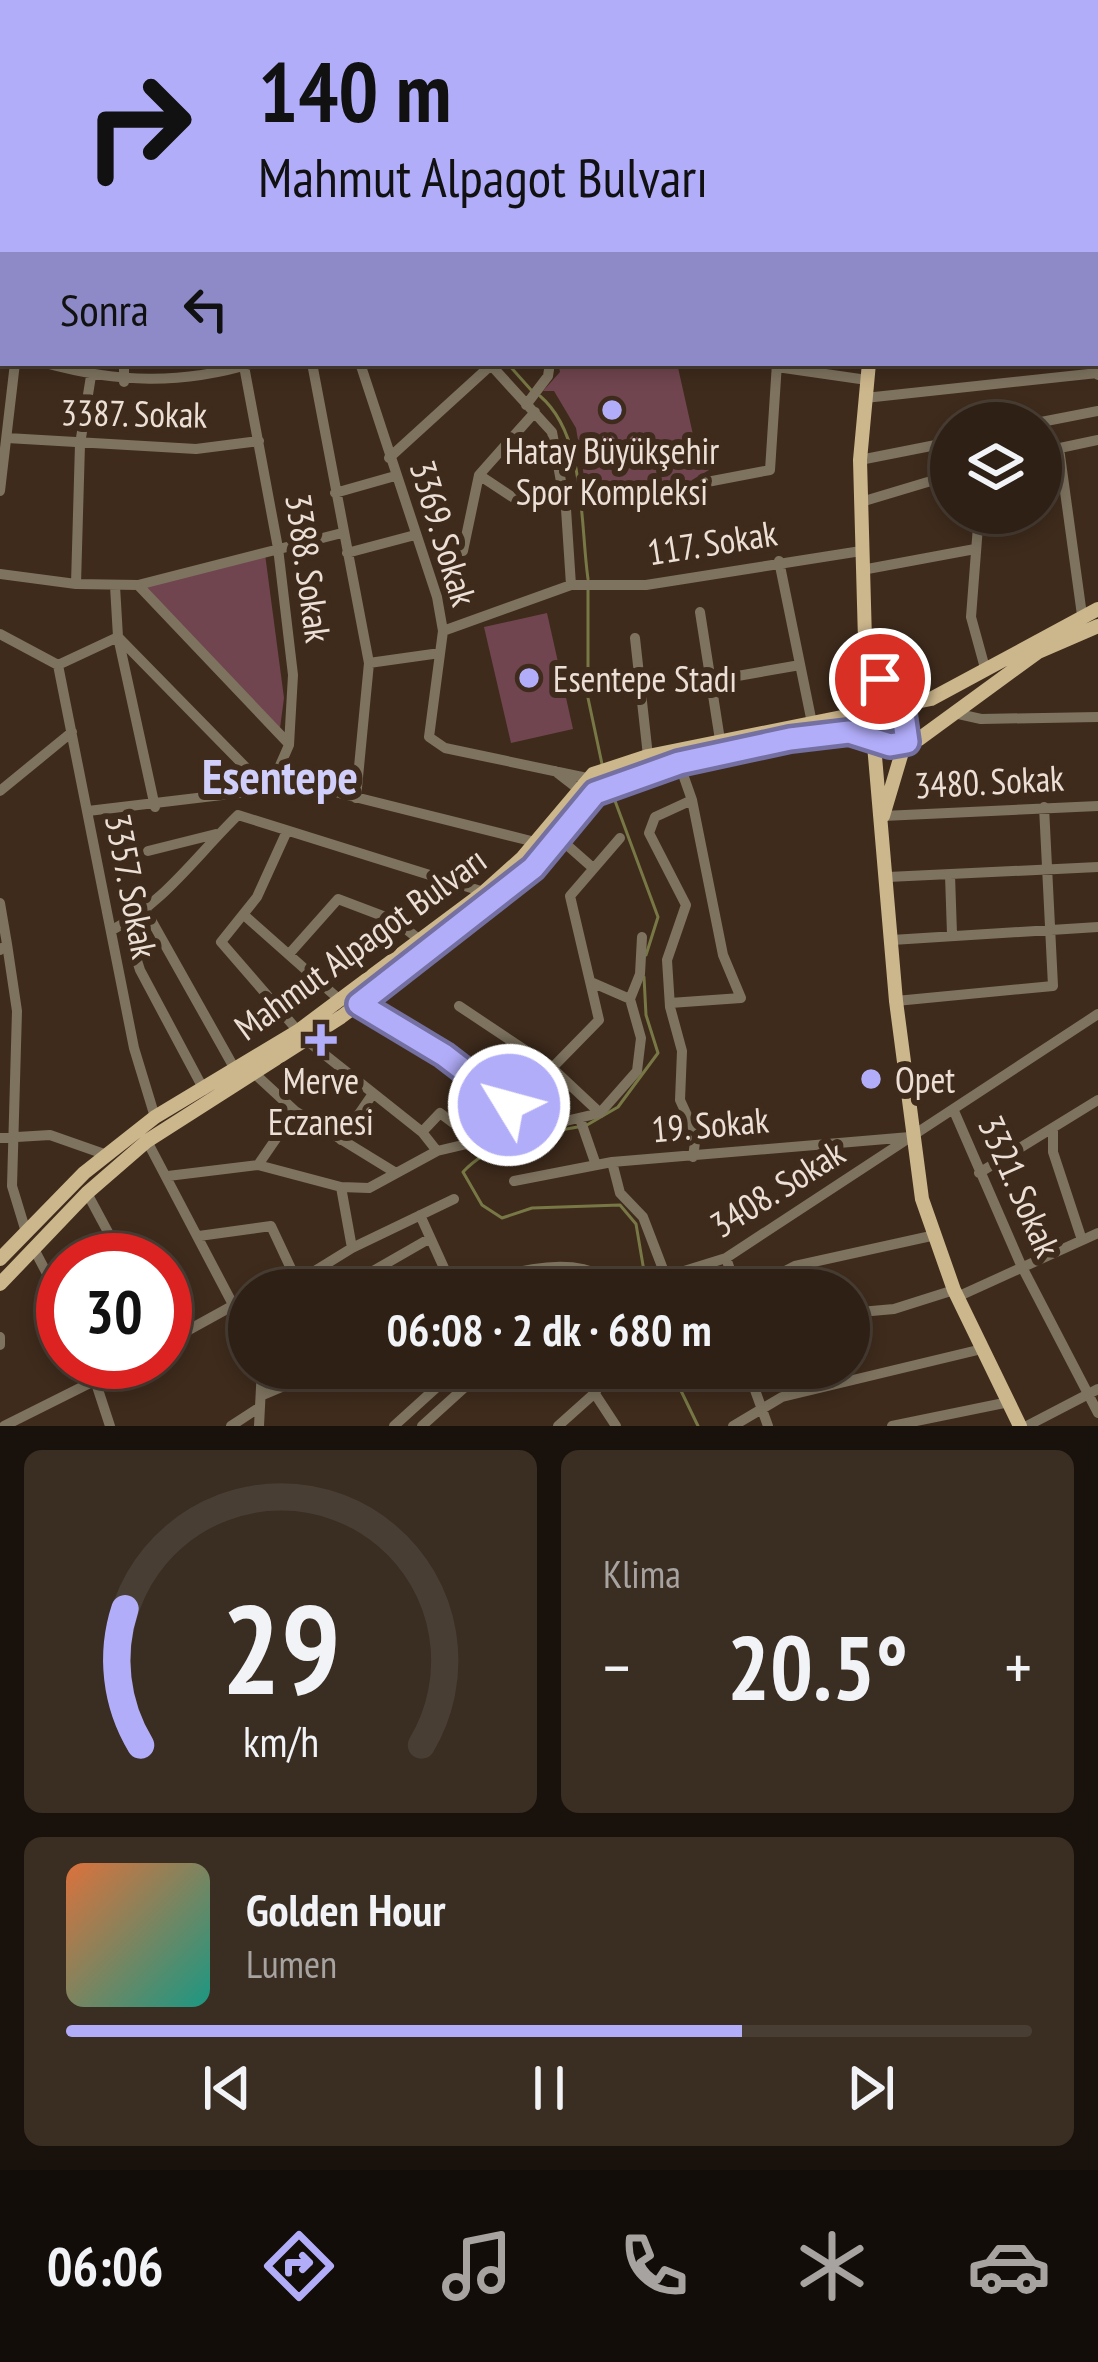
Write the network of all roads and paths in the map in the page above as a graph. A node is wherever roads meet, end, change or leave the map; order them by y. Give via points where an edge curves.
1 (15, 366) edge
2 (56, 366) edge
3 (124, 366) edge
4 (244, 366) edge
5 (249, 366) edge
6 (312, 366) edge
7 (361, 366) edge
8 (488, 366) edge
9 (490, 366) edge
10 (549, 366) edge
11 (777, 366) edge
12 (792, 366) edge
13 (868, 371) edge
14 (1098, 374) edge
15 (91, 376) junction
16 (124, 382) junction
17 (865, 398) junction
18 (531, 409) junction
19 (1098, 411) edge
20 (1062, 418) edge
21 (7, 438) junction
22 (1098, 440) edge
23 (259, 441) junction
24 (80, 444) junction
25 (930, 446) edge
26 (1062, 447) edge
27 (389, 458) junction
28 (860, 460) junction
29 (1062, 470) edge
30 (1, 473) edge
31 (478, 475) junction
32 (394, 476) junction
33 (930, 481) edge
34 (693, 490) dead end
35 (0, 491) edge
36 (335, 493) junction
37 (564, 494) junction
38 (861, 502) junction
39 (342, 533) junction
40 (977, 534) edge
41 (416, 535) junction
42 (278, 548) junction
43 (975, 549) junction
44 (463, 551) dead end
45 (861, 551) junction
46 (347, 553) junction
47 (779, 561) junction
48 (862, 570) junction
49 (0, 574) edge
50 (76, 584) junction
51 (138, 585) junction
52 (571, 585) junction
53 (115, 586) junction
54 (1098, 609) edge
55 (700, 612) dead end
56 (1082, 615) junction
57 (1098, 626) edge
58 (443, 631) junction
59 (0, 634) edge
60 (118, 637) junction
61 (635, 638) dead end
62 (865, 640) junction
63 (440, 653) junction
64 (369, 663) junction
65 (800, 664) junction
66 (58, 665) junction
67 (985, 668) junction
68 (709, 681) junction
69 (898, 706) junction
70 (871, 712) junction
71 (954, 713) junction
72 (1098, 717) edge
73 (812, 723) junction
74 (72, 732) junction
75 (874, 736) junction
76 (720, 740) junction
77 (907, 742) junction
78 (290, 745) junction
79 (648, 756) junction
80 (679, 763) junction
81 (625, 770) junction
82 (275, 777) junction
83 (586, 780) junction
84 (264, 786) junction
85 (0, 791) edge
86 (356, 798) junction
87 (692, 800) junction
88 (1098, 806) edge
89 (155, 807) junction
90 (1044, 807) junction
91 (88, 811) junction
92 (883, 816) junction
93 (287, 831) junction
94 (220, 833) junction
95 (559, 838) junction
96 (620, 838) dead end
97 (535, 842) junction
98 (148, 851) dead end
99 (1098, 867) edge
100 (593, 868) junction
101 (1048, 870) junction
102 (950, 875) junction
103 (708, 878) junction
104 (888, 878) junction
105 (679, 887) junction
106 (484, 892) junction
107 (0, 903) edge
108 (146, 911) junction
109 (244, 915) junction
110 (125, 923) junction
111 (1098, 927) edge
112 (112, 930) junction
113 (1052, 930) junction
114 (952, 934) junction
115 (642, 937) dead end
116 (892, 940) junction
117 (421, 941) junction
118 (4, 947) edge
119 (290, 952) junction
120 (591, 982) junction
121 (630, 999) junction
122 (896, 1000) junction
123 (341, 1001) junction
124 (670, 1003) junction
125 (359, 1004) junction
126 (458, 1006) dead end
127 (1098, 1014) edge
128 (301, 1035) junction
129 (16, 1042) junction
130 (0, 1053) edge
131 (552, 1068) junction
132 (236, 1071) junction
133 (255, 1074) junction
134 (204, 1090) junction
135 (372, 1095) junction
136 (1098, 1100) edge
137 (295, 1111) junction
138 (954, 1111) junction
139 (600, 1113) junction
140 (580, 1122) junction
141 (1053, 1128) junction
142 (152, 1130) junction
143 (542, 1130) junction
144 (422, 1132) junction
145 (913, 1136) junction
146 (0, 1138) edge
147 (14, 1139) junction
148 (341, 1140) junction
149 (477, 1141) junction
150 (436, 1151) junction
151 (107, 1155) junction
152 (693, 1157) junction
153 (594, 1159) junction
154 (612, 1162) junction
155 (258, 1165) junction
156 (396, 1173) junction
157 (980, 1174) junction
158 (168, 1177) junction
159 (514, 1181) dead end
160 (341, 1187) junction
161 (6, 1189) edge
162 (87, 1193) junction
163 (454, 1199) dead end
164 (420, 1215) junction
165 (26, 1232) junction
166 (108, 1233) edge
167 (1098, 1233) edge
168 (199, 1236) junction
169 (931, 1236) junction
170 (428, 1240) junction
171 (1082, 1240) junction
172 (34, 1249) junction
173 (352, 1249) junction
174 (36, 1253) edge
175 (726, 1258) junction
176 (0, 1259) edge
177 (1021, 1265) junction
178 (291, 1269) edge
179 (324, 1269) edge
180 (377, 1269) edge
181 (443, 1269) edge
182 (553, 1269) edge
183 (589, 1269) edge
184 (663, 1269) edge
185 (691, 1269) edge
186 (729, 1269) edge
187 (791, 1269) edge
188 (0, 1284) edge
189 (228, 1286) edge
190 (956, 1293) junction
191 (870, 1312) edge
192 (228, 1315) edge
193 (192, 1330) edge
194 (982, 1348) junction
195 (80, 1389) edge
196 (99, 1389) edge
197 (261, 1389) edge
198 (285, 1389) edge
199 (435, 1389) edge
200 (463, 1389) edge
201 (594, 1389) edge
202 (753, 1389) edge
203 (596, 1392) junction
204 (1093, 1392) edge
205 (261, 1401) junction
206 (1009, 1402) junction
207 (759, 1409) junction
208 (1098, 1413) edge
209 (4, 1426) edge
210 (110, 1426) edge
211 (231, 1426) edge
212 (259, 1426) edge
213 (394, 1426) edge
214 (422, 1426) edge
215 (558, 1426) edge
216 (616, 1426) edge
217 (733, 1426) edge
218 (768, 1426) edge
219 (892, 1426) edge
220 (1024, 1426) edge

1 - 21 street
2 - 15 street
3 - 16 street
4 - 16 street
5 - 23 street, 3388. Sokak
6 - 36 street
7 - 27 street, 3369. Sokak
8 - 27 street
9 - 18 street
10 - 18 street
11 - 34 street via 770,470
12 - 13 street
13 - 17 main road
14 - 17 street
15 - 16 street
15 - 24 street
17 - 28 main road
18 - 31 street
18 - 37 street via 552,432
19 - 20 street
21 - 24 street, 3387. Sokak
21 - 30 street
22 - 26 street
23 - 24 street, 3387. Sokak
23 - 42 street, 3388. Sokak
24 - 50 street
25 - 28 street
27 - 32 street, 3369. Sokak
28 - 38 main road
29 - 56 street
30 - 35 street
31 - 37 street via 523,504
31 - 44 street
32 - 36 street
32 - 41 street, 3369. Sokak
33 - 38 street
36 - 39 street
37 - 52 street
38 - 45 main road
39 - 42 street
39 - 46 street
40 - 43 street
41 - 46 street
41 - 58 street, 3369. Sokak
42 - 51 street
42 - 78 street, 3388. Sokak via 293,675
43 - 48 street
43 - 67 street via 971,617
45 - 47 street, 117. Sokak
45 - 48 main road
46 - 64 street
47 - 52 street, 117. Sokak via 646,585
47 - 65 street
48 - 62 main road
49 - 50 street
50 - 53 street
51 - 53 street
51 - 78 street
52 - 58 street, 117. Sokak
53 - 60 street
54 - 56 main road, Mahmut Alpagot Bulvarı
55 - 68 street
56 - 67 main road, Mahmut Alpagot Bulvarı
57 - 71 main road via 1038,652
58 - 63 street, 3369. Sokak
59 - 66 street
60 - 66 street
60 - 84 street
60 - 89 street
61 - 79 street
62 - 69 main road
62 - 70 main road
63 - 64 street
63 - 83 street, 3369. Sokak via 429,736 446,748
64 - 86 street
65 - 68 street
65 - 73 street
66 - 74 street, 3357. Sokak
67 - 69 main road, Mahmut Alpagot Bulvarı via 951,690
68 - 76 street
69 - 70 main road, Mahmut Alpagot Bulvarı
69 - 77 main road
70 - 73 main road, Mahmut Alpagot Bulvarı
70 - 75 main road
71 - 72 street
71 - 77 main road
73 - 76 main road, Mahmut Alpagot Bulvarı
74 - 85 street
74 - 91 street, 3357. Sokak
75 - 77 main road, Mahmut Alpagot Bulvarı
75 - 80 main road, Mahmut Alpagot Bulvarı via 818,734
75 - 92 main road
76 - 79 main road, Mahmut Alpagot Bulvarı
77 - 92 main road
78 - 82 street, 3388. Sokak
79 - 81 main road, Mahmut Alpagot Bulvarı
80 - 81 main road, Mahmut Alpagot Bulvarı
80 - 87 street
81 - 83 main road, Mahmut Alpagot Bulvarı
81 - 95 main road, Mahmut Alpagot Bulvarı
82 - 84 street
82 - 86 street
83 - 97 main road, Mahmut Alpagot Bulvarı
84 - 89 street
86 - 97 street
87 - 103 street
87 - 105 street via 649,826
88 - 90 street, 3480. Sokak
89 - 91 street
90 - 92 street, 3480. Sokak
90 - 101 street
91 - 112 street, 3357. Sokak
92 - 104 main road
93 - 94 street via 238,815
93 - 106 street
93 - 109 street
94 - 98 street
94 - 108 street
95 - 100 street
95 - 125 main road, Mahmut Alpagot Bulvarı via 506,893
96 - 100 street
97 - 106 main road, Mahmut Alpagot Bulvarı
99 - 101 street
100 - 120 street via 568,904
101 - 102 street
101 - 113 street
102 - 104 street
102 - 114 street
103 - 105 street
103 - 124 street via 741,998
104 - 116 main road
105 - 124 street via 686,905 667,960
106 - 117 main road, Mahmut Alpagot Bulvarı
107 - 118 street
108 - 110 street
108 - 132 street
109 - 119 street
109 - 128 street via 221,942
110 - 112 street
110 - 134 street via 140,970
111 - 113 street
112 - 142 street, 3357. Sokak
113 - 114 street
113 - 122 street via 1053,986
114 - 116 street
115 - 121 street
116 - 122 main road
117 - 119 street via 396,921 338,899
117 - 123 main road, Mahmut Alpagot Bulvarı
118 - 129 street
119 - 123 street
120 - 121 street
120 - 131 street via 599,1020
121 - 139 street via 641,1038 638,1071
122 - 145 main road
123 - 128 main road, Mahmut Alpagot Bulvarı
124 - 152 street via 682,1051 680,1100 696,1135
125 - 128 main road, Mahmut Alpagot Bulvarı
125 - 143 street via 444,1055
126 - 131 street
127 - 138 street, 3408. Sokak
128 - 132 main road, Mahmut Alpagot Bulvarı
128 - 133 main road, Mahmut Alpagot Bulvarı
128 - 135 street
129 - 130 street
129 - 147 street
131 - 139 street
132 - 134 main road, Mahmut Alpagot Bulvarı
133 - 137 street
133 - 142 main road, Mahmut Alpagot Bulvarı
134 - 142 main road, Mahmut Alpagot Bulvarı
135 - 144 street
135 - 148 street
136 - 141 street
137 - 148 street
137 - 155 street
138 - 145 street, 3408. Sokak
138 - 157 street, 3321. Sokak
139 - 140 street
140 - 143 street
140 - 153 street
141 - 157 street
141 - 171 street via 1053,1152
142 - 151 main road
142 - 158 street, 3357. Sokak
142 - 162 main road
143 - 149 street
144 - 149 street via 440,1113
144 - 150 street
145 - 152 street, 19. Sokak
145 - 169 main road
145 - 175 street, 3408. Sokak
146 - 147 street
147 - 151 street via 69,1138
147 - 161 street
148 - 156 street
149 - 150 street
150 - 156 street
151 - 165 main road
152 - 154 street, 19. Sokak
153 - 154 street, 19. Sokak
153 - 159 street, 19. Sokak
154 - 184 street via 620,1193 643,1217
155 - 158 street
155 - 160 street
156 - 160 street via 369,1188
157 - 177 street, 3321. Sokak
158 - 168 street, 3357. Sokak
160 - 173 street
161 - 165 street
162 - 166 street
162 - 172 main road
163 - 164 street
164 - 170 street
164 - 173 street
165 - 172 main road
165 - 176 main road
167 - 171 street
168 - 178 street via 272,1226
168 - 189 street, 3357. Sokak
169 - 187 street
169 - 190 main road
170 - 180 street
170 - 181 street
171 - 177 street
172 - 174 street
172 - 188 main road
173 - 179 street
175 - 185 street, 3408. Sokak
175 - 186 street
177 - 190 street
177 - 204 street, 3321. Sokak
182 - 183 street
190 - 191 street
190 - 194 main road
192 - 193 street
194 - 206 main road
194 - 207 street via 831,1382
195 - 209 street
196 - 210 street
197 - 205 street
198 - 205 street
199 - 213 street
200 - 214 street
201 - 203 street
202 - 207 street
203 - 215 street
203 - 216 street
204 - 208 street, 3321. Sokak
204 - 220 street
205 - 211 street
205 - 212 street
206 - 219 street
206 - 220 main road
207 - 217 street
207 - 218 street

